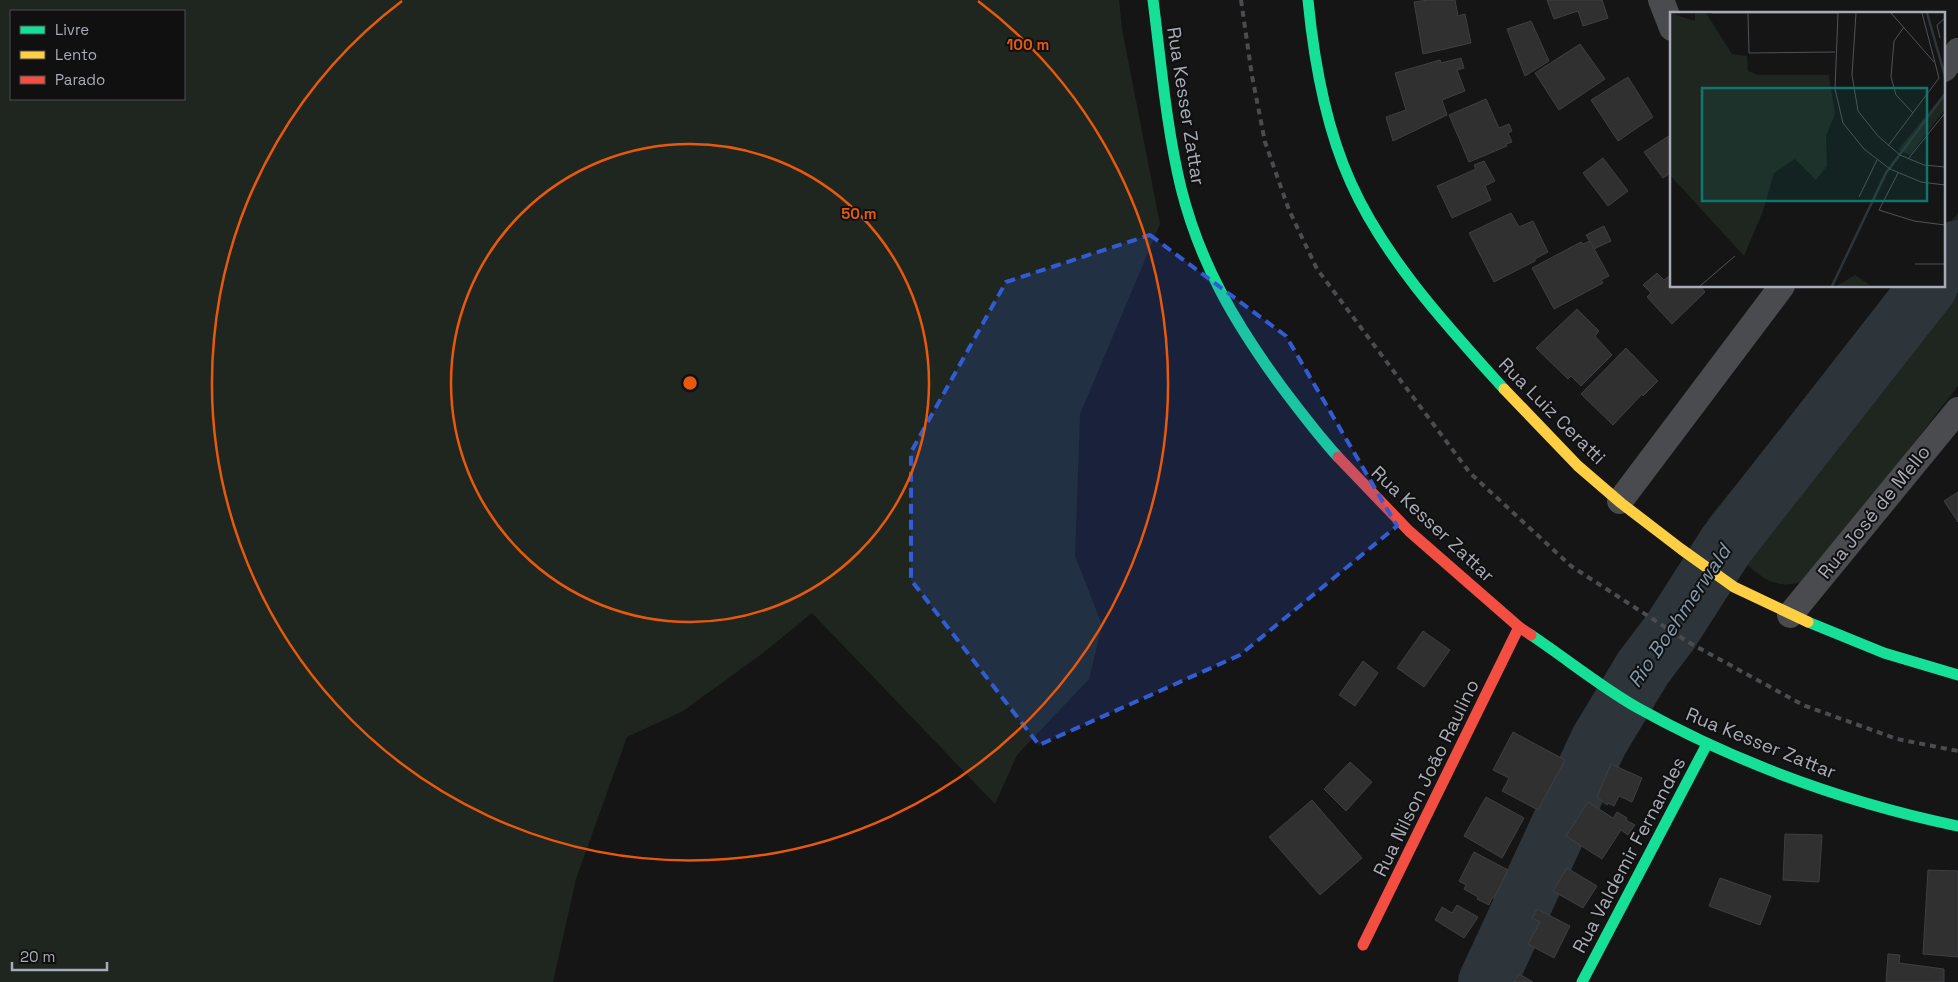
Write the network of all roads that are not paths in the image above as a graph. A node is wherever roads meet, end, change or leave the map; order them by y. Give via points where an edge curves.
1 (1153, 0) edge
2 (1308, 0) edge
3 (1662, 0) edge
4 (1670, 22) edge
5 (1958, 51) edge
6 (1946, 66) edge
7 (1780, 288) edge
8 (1958, 410) edge
9 (1620, 502) junction
10 (1790, 615) junction
11 (1520, 628) junction
12 (1958, 674) edge
13 (1707, 744) junction
14 (1958, 826) edge
15 (1363, 945) dead end
16 (1582, 982) edge

1 - 11 street, Rua Kesser Zattar via 1180,188 1198,241 1227,306 1315,432 1409,531
2 - 9 street, Rua Luiz Ceratti via 1316,60 1330,123 1342,162 1361,202 1391,249 1481,364 1570,458
3 - 4 street
5 - 6 street
7 - 9 street
8 - 10 street, Rua José de Mello
9 - 10 street, Rua Luiz Ceratti via 1724,580
10 - 12 street, Rua Luiz Ceratti via 1886,654
11 - 13 street, Rua Kesser Zattar via 1637,707
11 - 15 street, Rua Nilson João Raulino
13 - 14 street, Rua Kesser Zattar via 1822,789 1901,814
13 - 16 street, Rua Valdemir Fernandes

